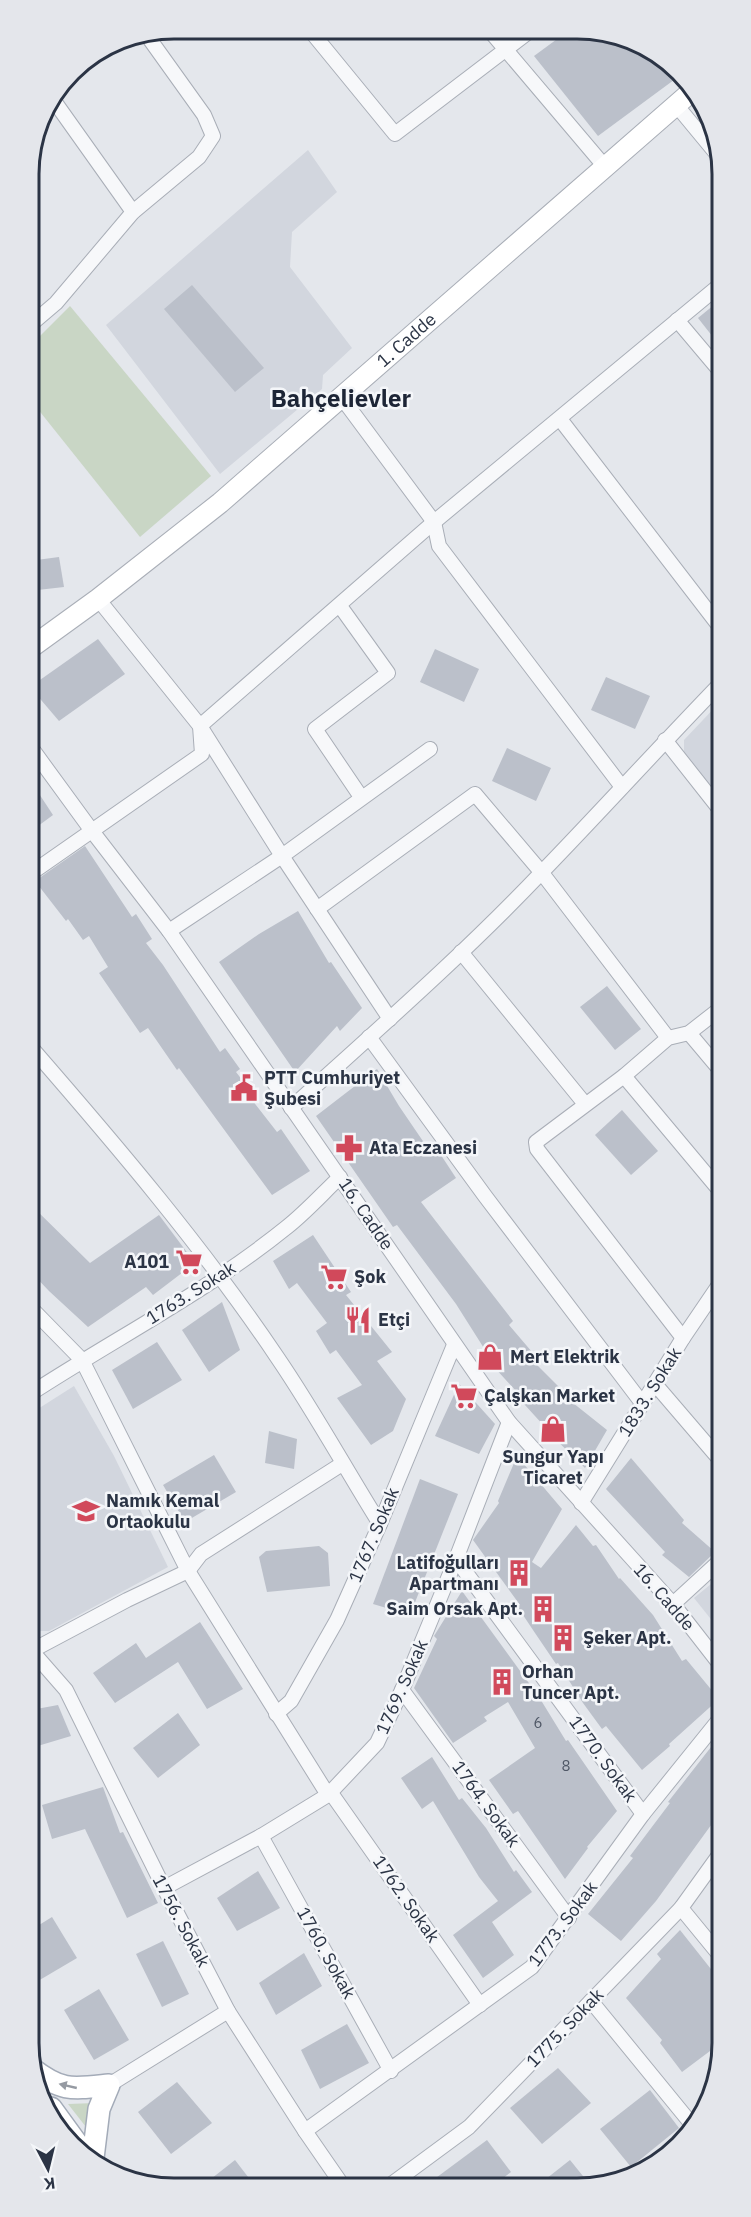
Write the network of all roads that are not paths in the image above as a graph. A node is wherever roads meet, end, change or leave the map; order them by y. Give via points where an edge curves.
1 (317, 39) edge
2 (497, 39) edge
3 (519, 39) edge
4 (151, 41) edge
5 (506, 49) junction
6 (687, 96) edge
7 (58, 106) edge
8 (677, 106) junction
9 (708, 144) edge
10 (606, 168) junction
11 (133, 212) junction
12 (712, 292) edge
13 (39, 316) edge
14 (677, 320) junction
15 (712, 362) edge
16 (342, 398) junction
17 (560, 419) junction
18 (434, 522) junction
19 (98, 599) junction
20 (340, 606) junction
21 (712, 617) edge
22 (39, 642) edge
23 (712, 692) edge
24 (200, 726) junction
25 (665, 740) junction
26 (430, 749) dead end
27 (39, 758) edge
28 (622, 786) junction
29 (361, 797) junction
30 (712, 800) edge
31 (92, 831) junction
32 (282, 856) junction
33 (39, 868) edge
34 (542, 873) junction
35 (317, 909) junction
36 (169, 931) junction
37 (461, 952) junction
38 (712, 1015) edge
39 (390, 1019) junction
40 (689, 1033) junction
41 (369, 1037) junction
42 (668, 1038) junction
43 (39, 1056) edge
44 (712, 1060) edge
45 (624, 1076) junction
46 (585, 1104) junction
47 (291, 1107) junction
48 (340, 1177) junction
49 (712, 1181) edge
50 (220, 1276) junction
51 (712, 1295) edge
52 (39, 1316) edge
53 (683, 1338) junction
54 (454, 1345) junction
55 (82, 1360) junction
56 (655, 1384) junction
57 (39, 1388) edge
58 (642, 1404) junction
59 (509, 1422) junction
60 (712, 1450) edge
61 (342, 1464) junction
62 (581, 1503) junction
63 (380, 1524) junction
64 (456, 1559) junction
65 (712, 1568) edge
66 (188, 1572) junction
67 (673, 1604) junction
68 (39, 1647) edge
69 (712, 1654) edge
70 (39, 1660) edge
71 (402, 1690) junction
72 (276, 1714) junction
73 (712, 1728) edge
74 (329, 1794) junction
75 (643, 1814) junction
76 (261, 1836) junction
77 (712, 1865) edge
78 (164, 1888) junction
79 (681, 1908) junction
80 (569, 1918) junction
81 (712, 1946) edge
82 (591, 2001) junction
83 (480, 2005) junction
84 (228, 2011) junction
85 (391, 2071) junction
86 (44, 2077) edge
87 (109, 2085) junction
88 (688, 2120) edge
89 (305, 2131) junction
90 (94, 2151) edge
91 (337, 2178) edge
92 (400, 2178) edge

1 - 5 street via 395,134
2 - 5 street
3 - 5 street
4 - 11 street via 204,115 213,136 199,157
5 - 10 street
6 - 8 street, 1. Cadde
7 - 11 street
8 - 9 street
8 - 10 street, 1. Cadde
10 - 16 street, 1. Cadde
11 - 13 street via 56,303
12 - 14 street
14 - 15 street
14 - 17 street
16 - 18 street
16 - 19 street, 1. Cadde via 220,503
17 - 18 street
17 - 21 street
18 - 20 street
18 - 28 street via 439,546
19 - 22 street, 1. Cadde
19 - 24 street
20 - 24 street
20 - 29 street via 388,673 315,729
23 - 25 street
24 - 31 street via 202,754
24 - 32 street
25 - 28 street
25 - 30 street
26 - 29 street
27 - 31 street, 16. Cadde
28 - 34 street
29 - 32 street
31 - 33 street
31 - 36 street, 16. Cadde
32 - 35 street
32 - 36 street
34 - 35 street via 475,794
34 - 37 street
34 - 42 street
35 - 39 street
36 - 47 street, 16. Cadde
37 - 39 street
37 - 46 street
38 - 40 street
39 - 41 street
40 - 42 street
40 - 44 street
41 - 47 street
41 - 58 street
42 - 45 street
43 - 50 street
45 - 46 street
45 - 49 street
46 - 53 street via 536,1142 537,1149
47 - 48 street, 16. Cadde
48 - 50 street, 1763. Sokak via 288,1226
48 - 54 street, 16. Cadde
50 - 55 street, 1763. Sokak
50 - 61 street via 278,1358
51 - 53 street, 1833. Sokak
52 - 55 street, 1762. Sokak
53 - 56 street, 1833. Sokak
54 - 59 street, 16. Cadde
54 - 63 street, 1767. Sokak
55 - 57 street, 1763. Sokak
55 - 66 street, 1762. Sokak
56 - 58 street, 1833. Sokak
56 - 60 street
58 - 62 street, 1833. Sokak
59 - 62 street, 16. Cadde
59 - 64 street, 1769. Sokak
61 - 63 street
61 - 66 street via 201,1554
62 - 67 street, 16. Cadde
63 - 72 street, 1767. Sokak via 337,1620 291,1701
64 - 71 street, 1769. Sokak
64 - 75 street, 1770. Sokak
65 - 67 street
66 - 68 street via 127,1599
66 - 72 street, 1762. Sokak
67 - 69 street, 16. Cadde
70 - 78 street, 1756. Sokak via 66,1690
71 - 74 street, 1769. Sokak via 377,1743
71 - 80 street, 1764. Sokak
72 - 74 street, 1762. Sokak
73 - 75 street, 1773. Sokak
74 - 76 street, 1769. Sokak
74 - 83 street, 1762. Sokak
75 - 80 street, 1773. Sokak
76 - 78 street, 1769. Sokak
76 - 85 street, 1760. Sokak
77 - 79 street, 1775. Sokak
78 - 84 street, 1756. Sokak
79 - 81 street
79 - 82 street, 1775. Sokak
80 - 83 street, 1773. Sokak via 532,1967
82 - 88 street
82 - 92 street, 1775. Sokak via 470,2127
83 - 85 street, 1773. Sokak
84 - 87 street
84 - 89 street, 1756. Sokak
85 - 89 street, 1773. Sokak
87 -> 86 main road via 73,2089
87 - 90 main road via 99,2109
89 - 91 street, 1756. Sokak

